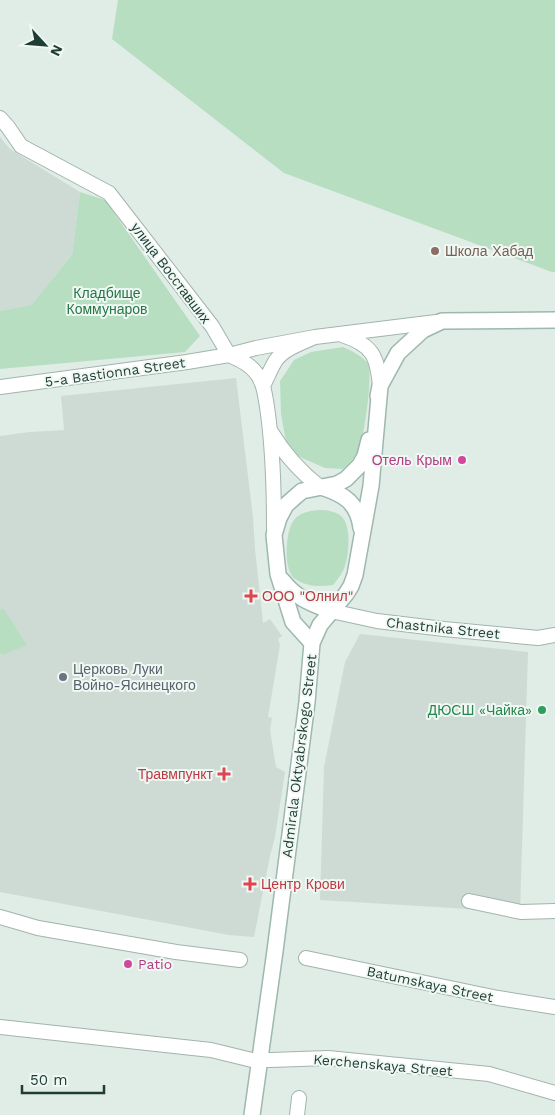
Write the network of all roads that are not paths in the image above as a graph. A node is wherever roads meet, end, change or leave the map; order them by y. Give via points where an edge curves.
1 (0, 118) edge
2 (555, 320) edge
3 (442, 321) junction
4 (339, 334) junction
5 (315, 338) junction
6 (229, 355) junction
7 (263, 386) junction
8 (380, 386) junction
9 (0, 387) edge
10 (270, 430) junction
11 (320, 487) junction
12 (274, 535) junction
13 (362, 537) junction
14 (278, 574) junction
15 (331, 611) junction
16 (555, 636) edge
17 (312, 643) junction
18 (469, 901) dead end
19 (555, 911) edge
20 (0, 918) edge
21 (306, 958) dead end
22 (240, 960) dead end
23 (555, 1007) edge
24 (0, 1027) edge
25 (259, 1060) junction
26 (555, 1092) edge
27 (299, 1098) dead end
28 (252, 1115) edge
29 (297, 1115) edge

1 - 6 street, улица Восставших via 21,146 109,193 212,326
2 - 3 main road
3 - 4 street
3 - 8 main road via 423,330 398,354
4 - 5 street
4 - 8 street via 358,341 376,358
5 - 6 street, 5-a Bastionna Street
5 - 7 street via 281,355
6 - 7 street via 249,366
6 - 9 street, 5-a Bastionna Street
7 - 10 street
8 - 11 main road via 368,447 360,465 337,484
8 - 13 main road via 371,486
10 - 11 street via 290,460
10 - 12 street
11 - 12 main road via 302,492 286,505
11 - 13 main road via 337,492 351,503 360,519
12 - 14 main road
13 - 15 main road via 351,586
14 - 15 main road via 296,595
14 - 17 main road via 293,622
15 - 16 street, Chastnika Street via 377,621 444,629 538,638
15 - 17 main road, Admirala Oktyabrskogo Street
17 - 25 main road, Admirala Oktyabrskogo Street
18 - 19 street via 521,912
20 - 22 street via 38,928
21 - 23 street, Batumskaya Street
24 - 25 street, Kerchenskaya Street via 211,1050
25 - 26 street, Kerchenskaya Street via 328,1058 489,1074
25 - 28 main road, Admirala Oktyabrskogo Street
27 - 29 street

